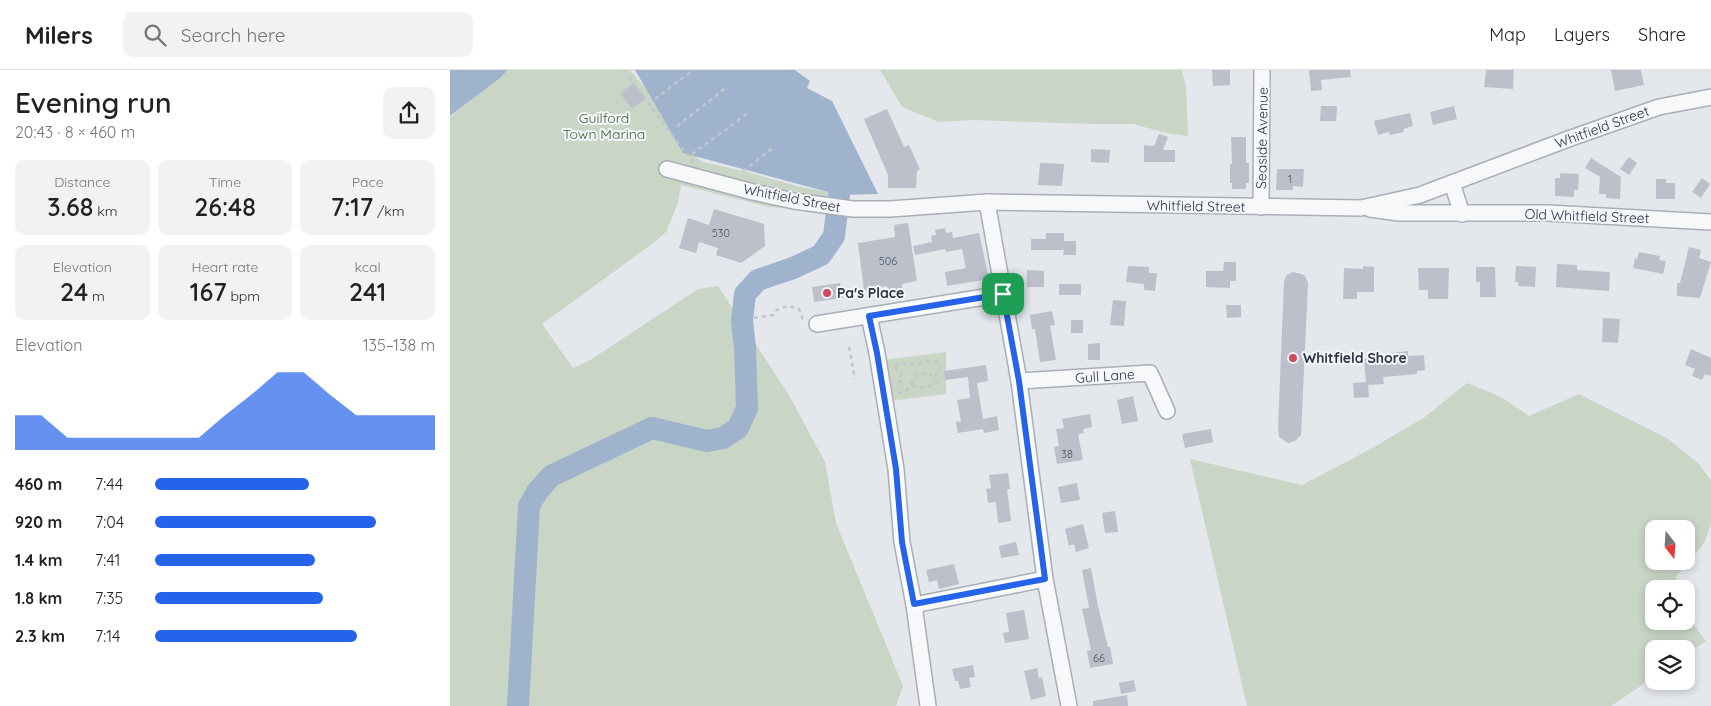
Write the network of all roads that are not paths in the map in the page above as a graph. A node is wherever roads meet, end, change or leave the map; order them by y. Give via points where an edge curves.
1 (1262, 70) edge
2 (1711, 97) edge
3 (667, 169) dead end
4 (1452, 183) junction
5 (987, 202) junction
6 (1261, 207) junction
7 (1361, 208) junction
8 (1462, 214) junction
9 (1711, 222) edge
10 (1003, 294) junction
11 (869, 316) junction
12 (811, 326) road end
13 (1019, 381) junction
14 (1166, 411) dead end
15 (1045, 579) junction
16 (914, 604) junction
17 (928, 706) edge
18 (1069, 706) edge

1 - 6 street, Seaside Avenue
2 - 4 street, Whitfield Street via 1659,107
3 - 5 street, Whitfield Street via 752,192 853,209
4 - 7 street, Whitfield Street via 1420,195
4 - 8 street
5 - 6 street, Whitfield Street
5 - 10 street
6 - 7 street, Whitfield Street
7 - 8 street, Old Whitfield Street via 1399,214
8 - 9 street, Old Whitfield Street via 1548,213
10 - 11 street
10 - 13 street
11 - 12 street
11 - 16 street via 896,469 902,542
13 - 14 street, Gull Lane via 1150,373
13 - 15 street
15 - 16 street
15 - 18 street
16 - 17 street

